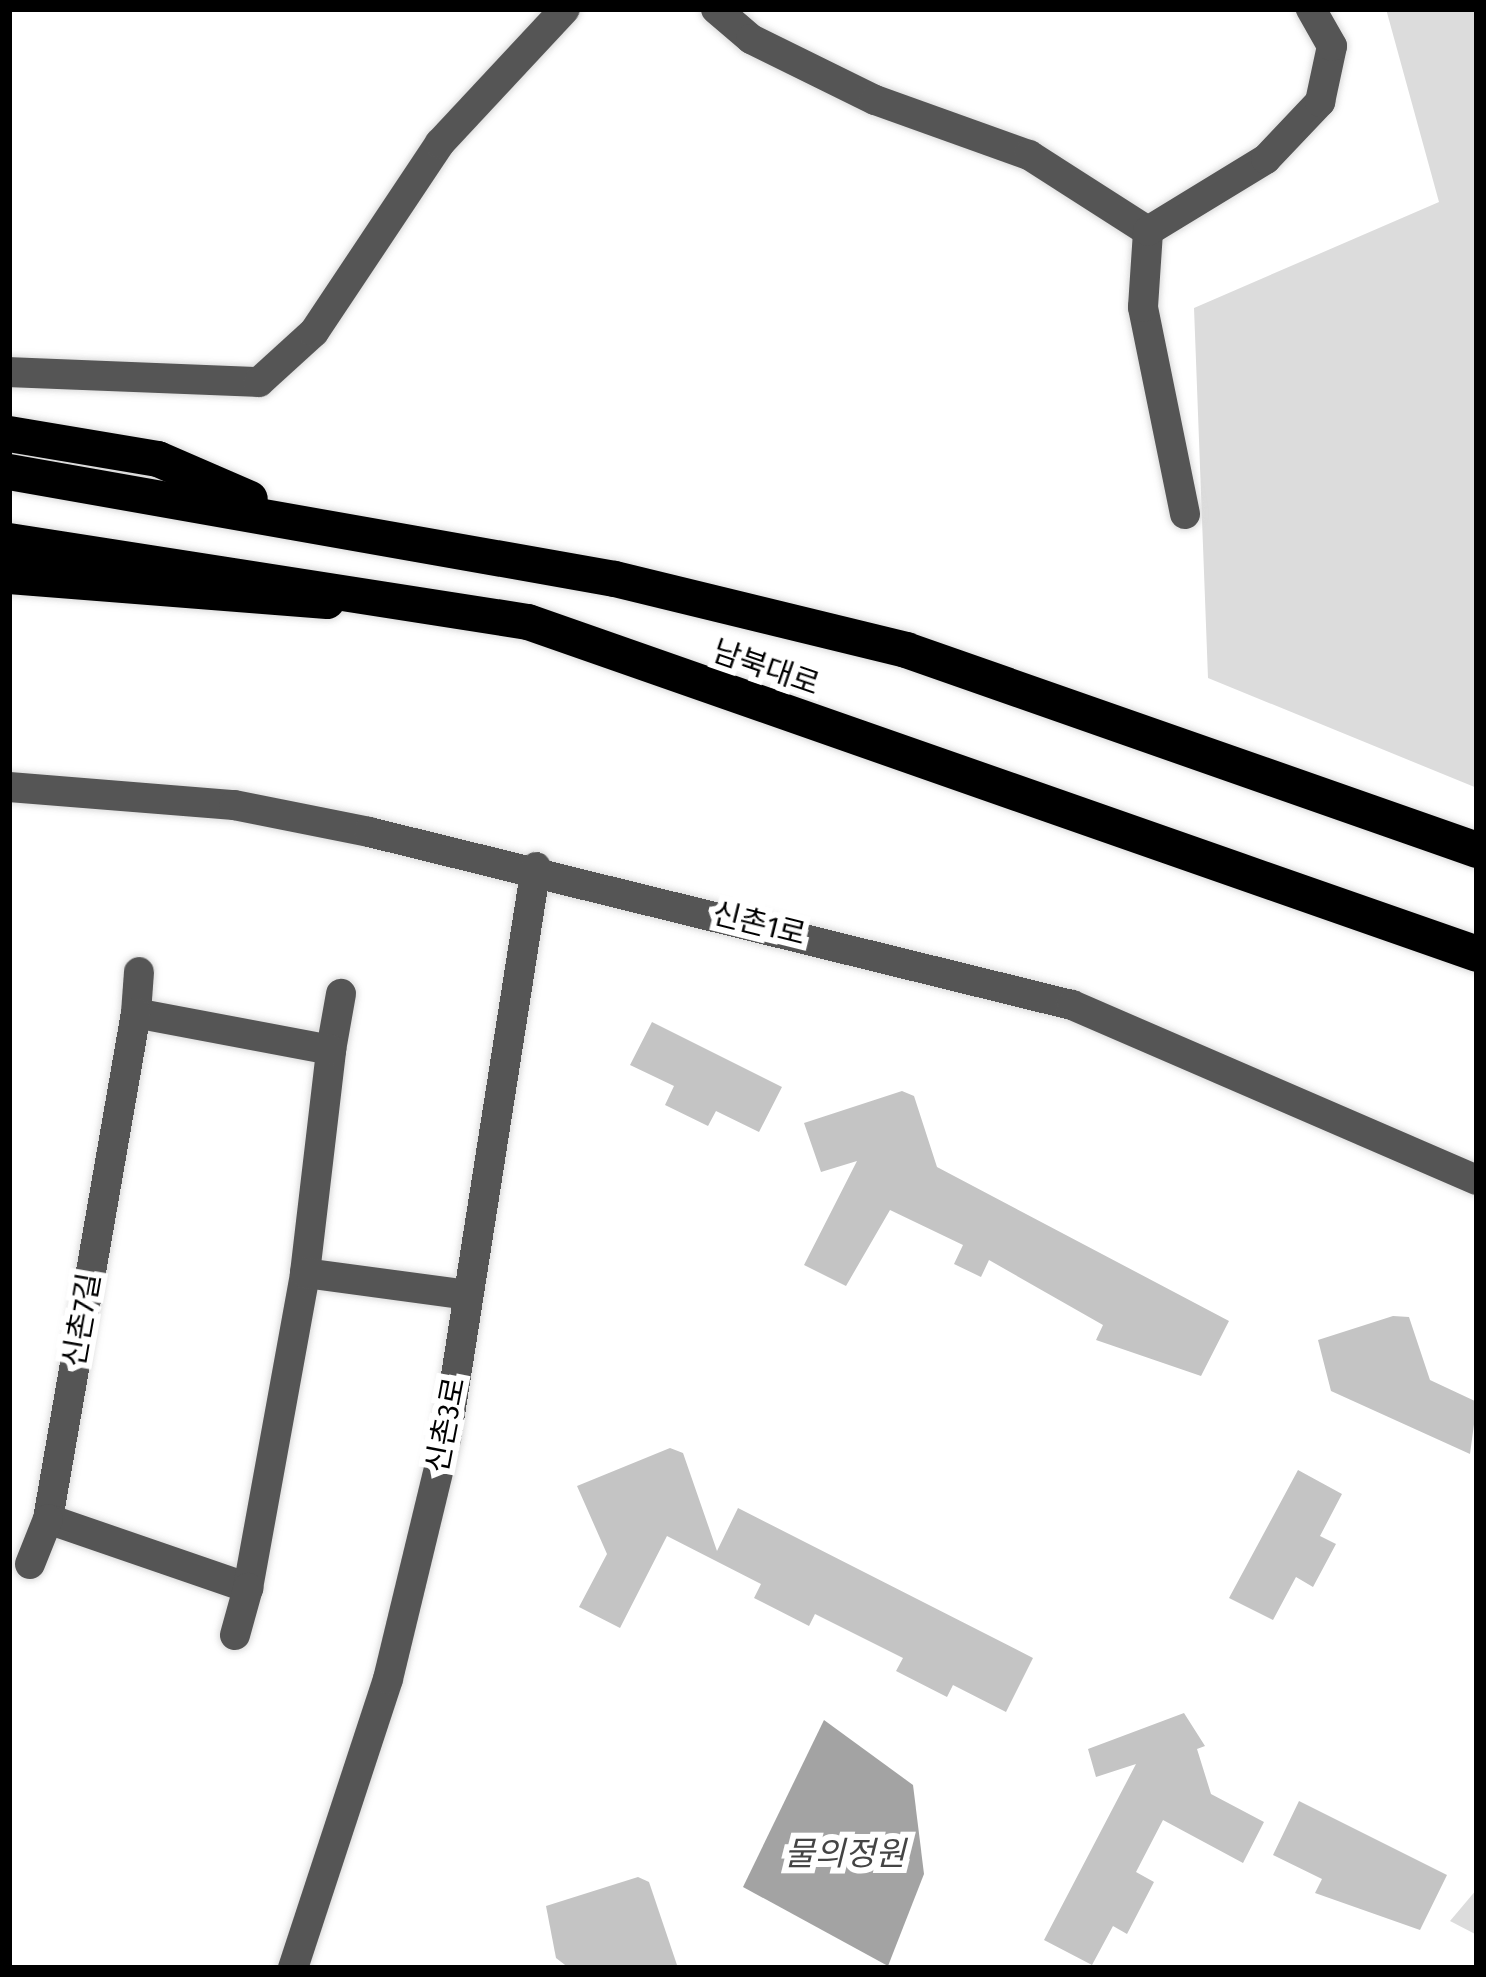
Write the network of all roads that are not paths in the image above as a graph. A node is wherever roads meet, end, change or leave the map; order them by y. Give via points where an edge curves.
1 (565, 9) edge
2 (716, 9) edge
3 (1311, 9) edge
4 (1148, 231) junction
5 (9, 372) edge
6 (9, 434) edge
7 (9, 472) edge
8 (1185, 514) dead end
9 (308, 524) junction
10 (9, 541) edge
11 (9, 576) edge
12 (367, 594) junction
13 (9, 787) edge
14 (1477, 850) edge
15 (536, 867) junction
16 (1477, 954) edge
17 (139, 972) dead end
18 (341, 994) dead end
19 (136, 1013) junction
20 (331, 1050) junction
21 (1477, 1180) edge
22 (305, 1273) junction
23 (468, 1295) junction
24 (48, 1520) junction
25 (30, 1564) dead end
26 (248, 1588) junction
27 (236, 1635) dead end
28 (293, 1968) edge

1 - 5 street via 440,142 314,332 259,382
2 - 4 street via 751,39 874,100 1029,155
3 - 4 street via 1332,46 1320,102 1266,159
4 - 8 street via 1143,307
6 - 9 highway via 158,459
7 - 9 highway, 남북대로
9 - 14 highway, 남북대로 via 615,579 906,650
10 - 12 highway, 남북대로
11 - 12 highway via 303,606
12 - 16 highway, 남북대로 via 529,622
13 - 15 street, 신촌1로 via 234,806
15 - 21 street, 신촌1로 via 1072,1005
15 - 23 street, 신촌3로
17 - 19 street, 신촌7길
18 - 20 street
19 - 20 street
19 - 24 street, 신촌7길
20 - 22 street
22 - 23 street
22 - 26 street
23 - 28 street, 신촌3로 via 388,1679
24 - 25 street, 신촌7길
24 - 26 street
26 - 27 street

